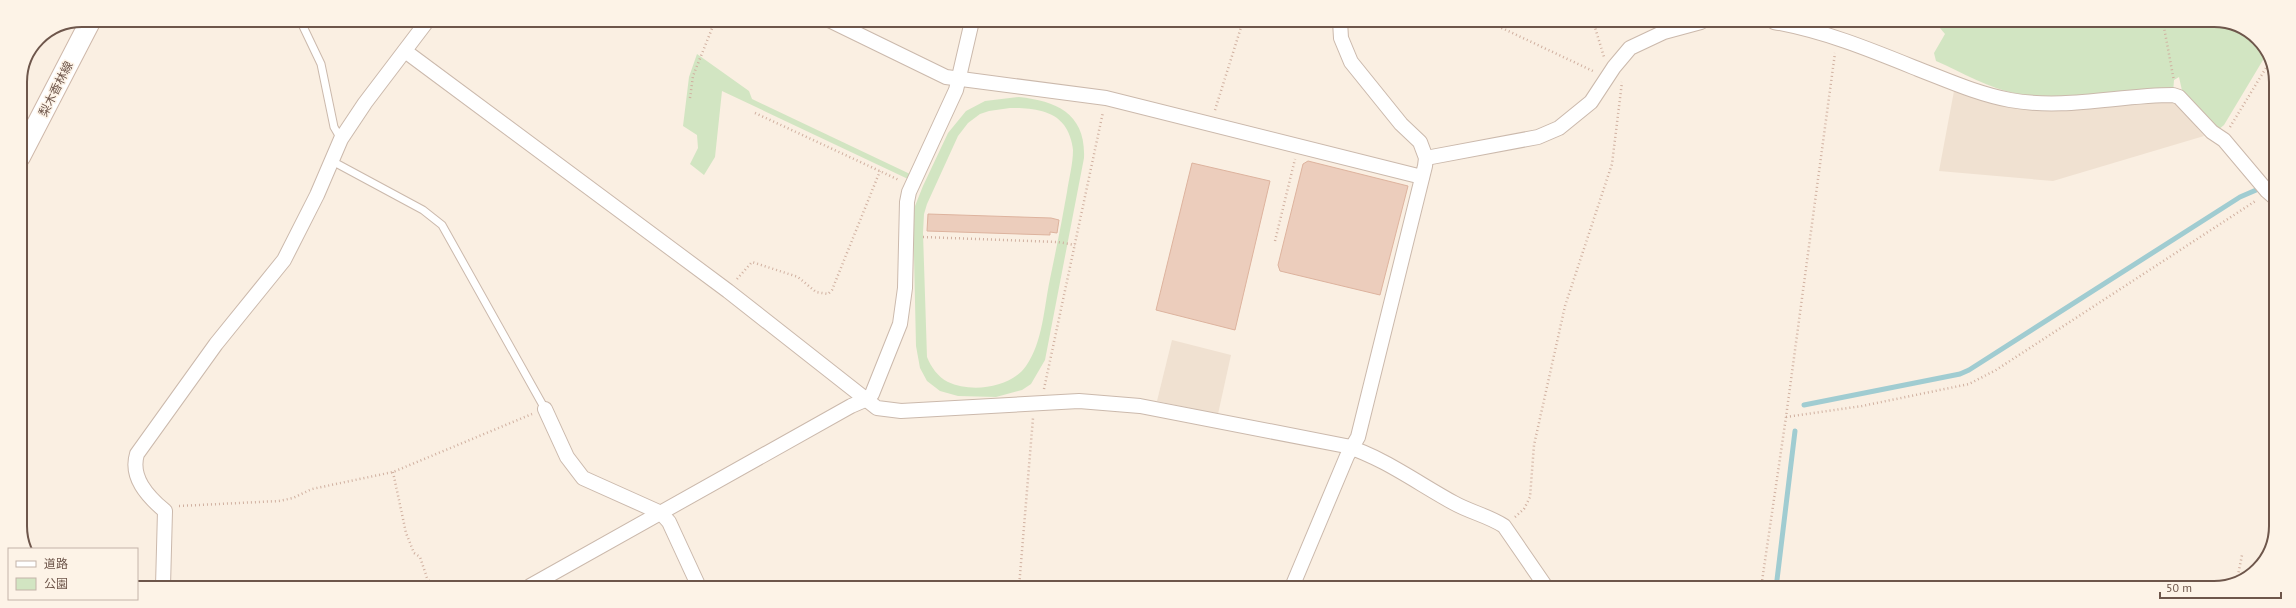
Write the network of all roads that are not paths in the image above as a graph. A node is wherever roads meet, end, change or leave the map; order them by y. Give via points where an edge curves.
1 (87, 27) edge
2 (303, 27) edge
3 (423, 27) edge
4 (843, 27) edge
5 (971, 27) edge
6 (1340, 27) edge
7 (1686, 27) edge
8 (1800, 27) edge
9 (405, 51) junction
10 (959, 80) junction
11 (341, 139) junction
12 (27, 143) edge
13 (1426, 158) junction
14 (332, 161) junction
15 (1422, 177) junction
16 (2269, 193) edge
17 (865, 400) junction
18 (545, 409) joint
19 (1352, 448) junction
20 (661, 513) junction
21 (163, 581) edge
22 (539, 581) edge
23 (697, 581) edge
24 (1295, 581) edge
25 (1542, 581) edge

1 - 12 main road, 梨木香林線
2 - 11 lane via 321,64 334,127
3 - 9 street
4 - 10 street via 946,77
5 - 10 street
6 - 13 street via 1341,38 1351,62 1401,124 1420,142
7 - 13 street via 1630,48 1591,102 1559,128 1538,137
8 - 16 street via 1838,37 1973,91 2012,100 2045,103 2178,97 2212,132 2224,140
9 - 11 street
9 - 17 street via 728,291
10 - 15 street via 1106,98
10 - 17 street via 907,202 905,288 900,324 877,384
11 - 14 street
13 - 15 street
14 - 18 lane via 423,210 442,225
14 - 21 street via 284,260 216,344 137,454 134,464 142,488 164,511
15 - 19 street via 1358,437
17 - 19 street via 877,408 901,411 1079,401 1126,404
17 - 20 street via 850,406
18 - 20 street via 567,457 583,478
19 - 24 street
19 - 25 street via 1456,504 1504,526
20 - 22 street
20 - 23 street via 669,522

